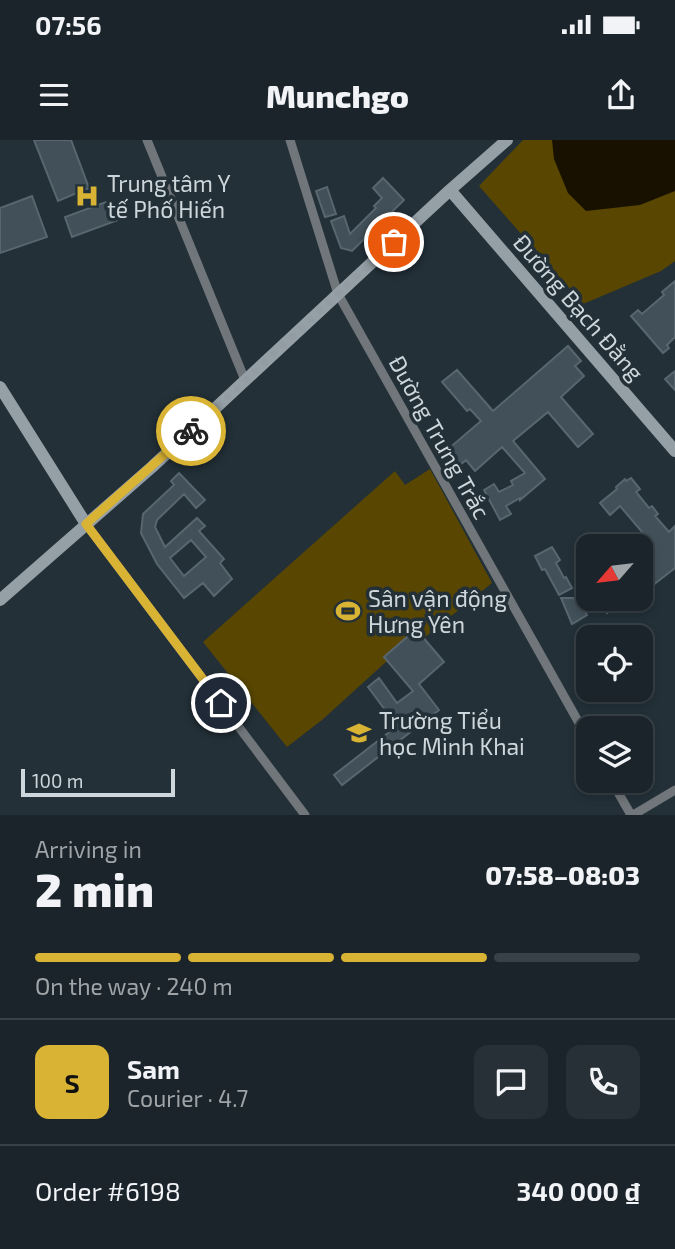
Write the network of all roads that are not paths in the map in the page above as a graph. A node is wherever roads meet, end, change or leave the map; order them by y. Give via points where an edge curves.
1 (147, 140) edge
2 (290, 140) edge
3 (507, 140) edge
4 (450, 190) junction
5 (338, 294) junction
6 (245, 380) junction
7 (0, 387) edge
8 (675, 451) edge
9 (86, 524) junction
10 (0, 600) edge
11 (576, 718) edge
12 (675, 790) edge
13 (619, 793) edge
14 (305, 815) edge
15 (632, 815) edge

1 - 6 street
2 - 5 street, Đường Trưng Trắc
3 - 4 street
4 - 5 street
4 - 8 street, Đường Bạch Đằng
5 - 6 street
5 - 11 street, Đường Trưng Trắc
6 - 9 street
7 - 9 street
9 - 10 street
9 - 14 street
12 - 15 street
13 - 15 street

